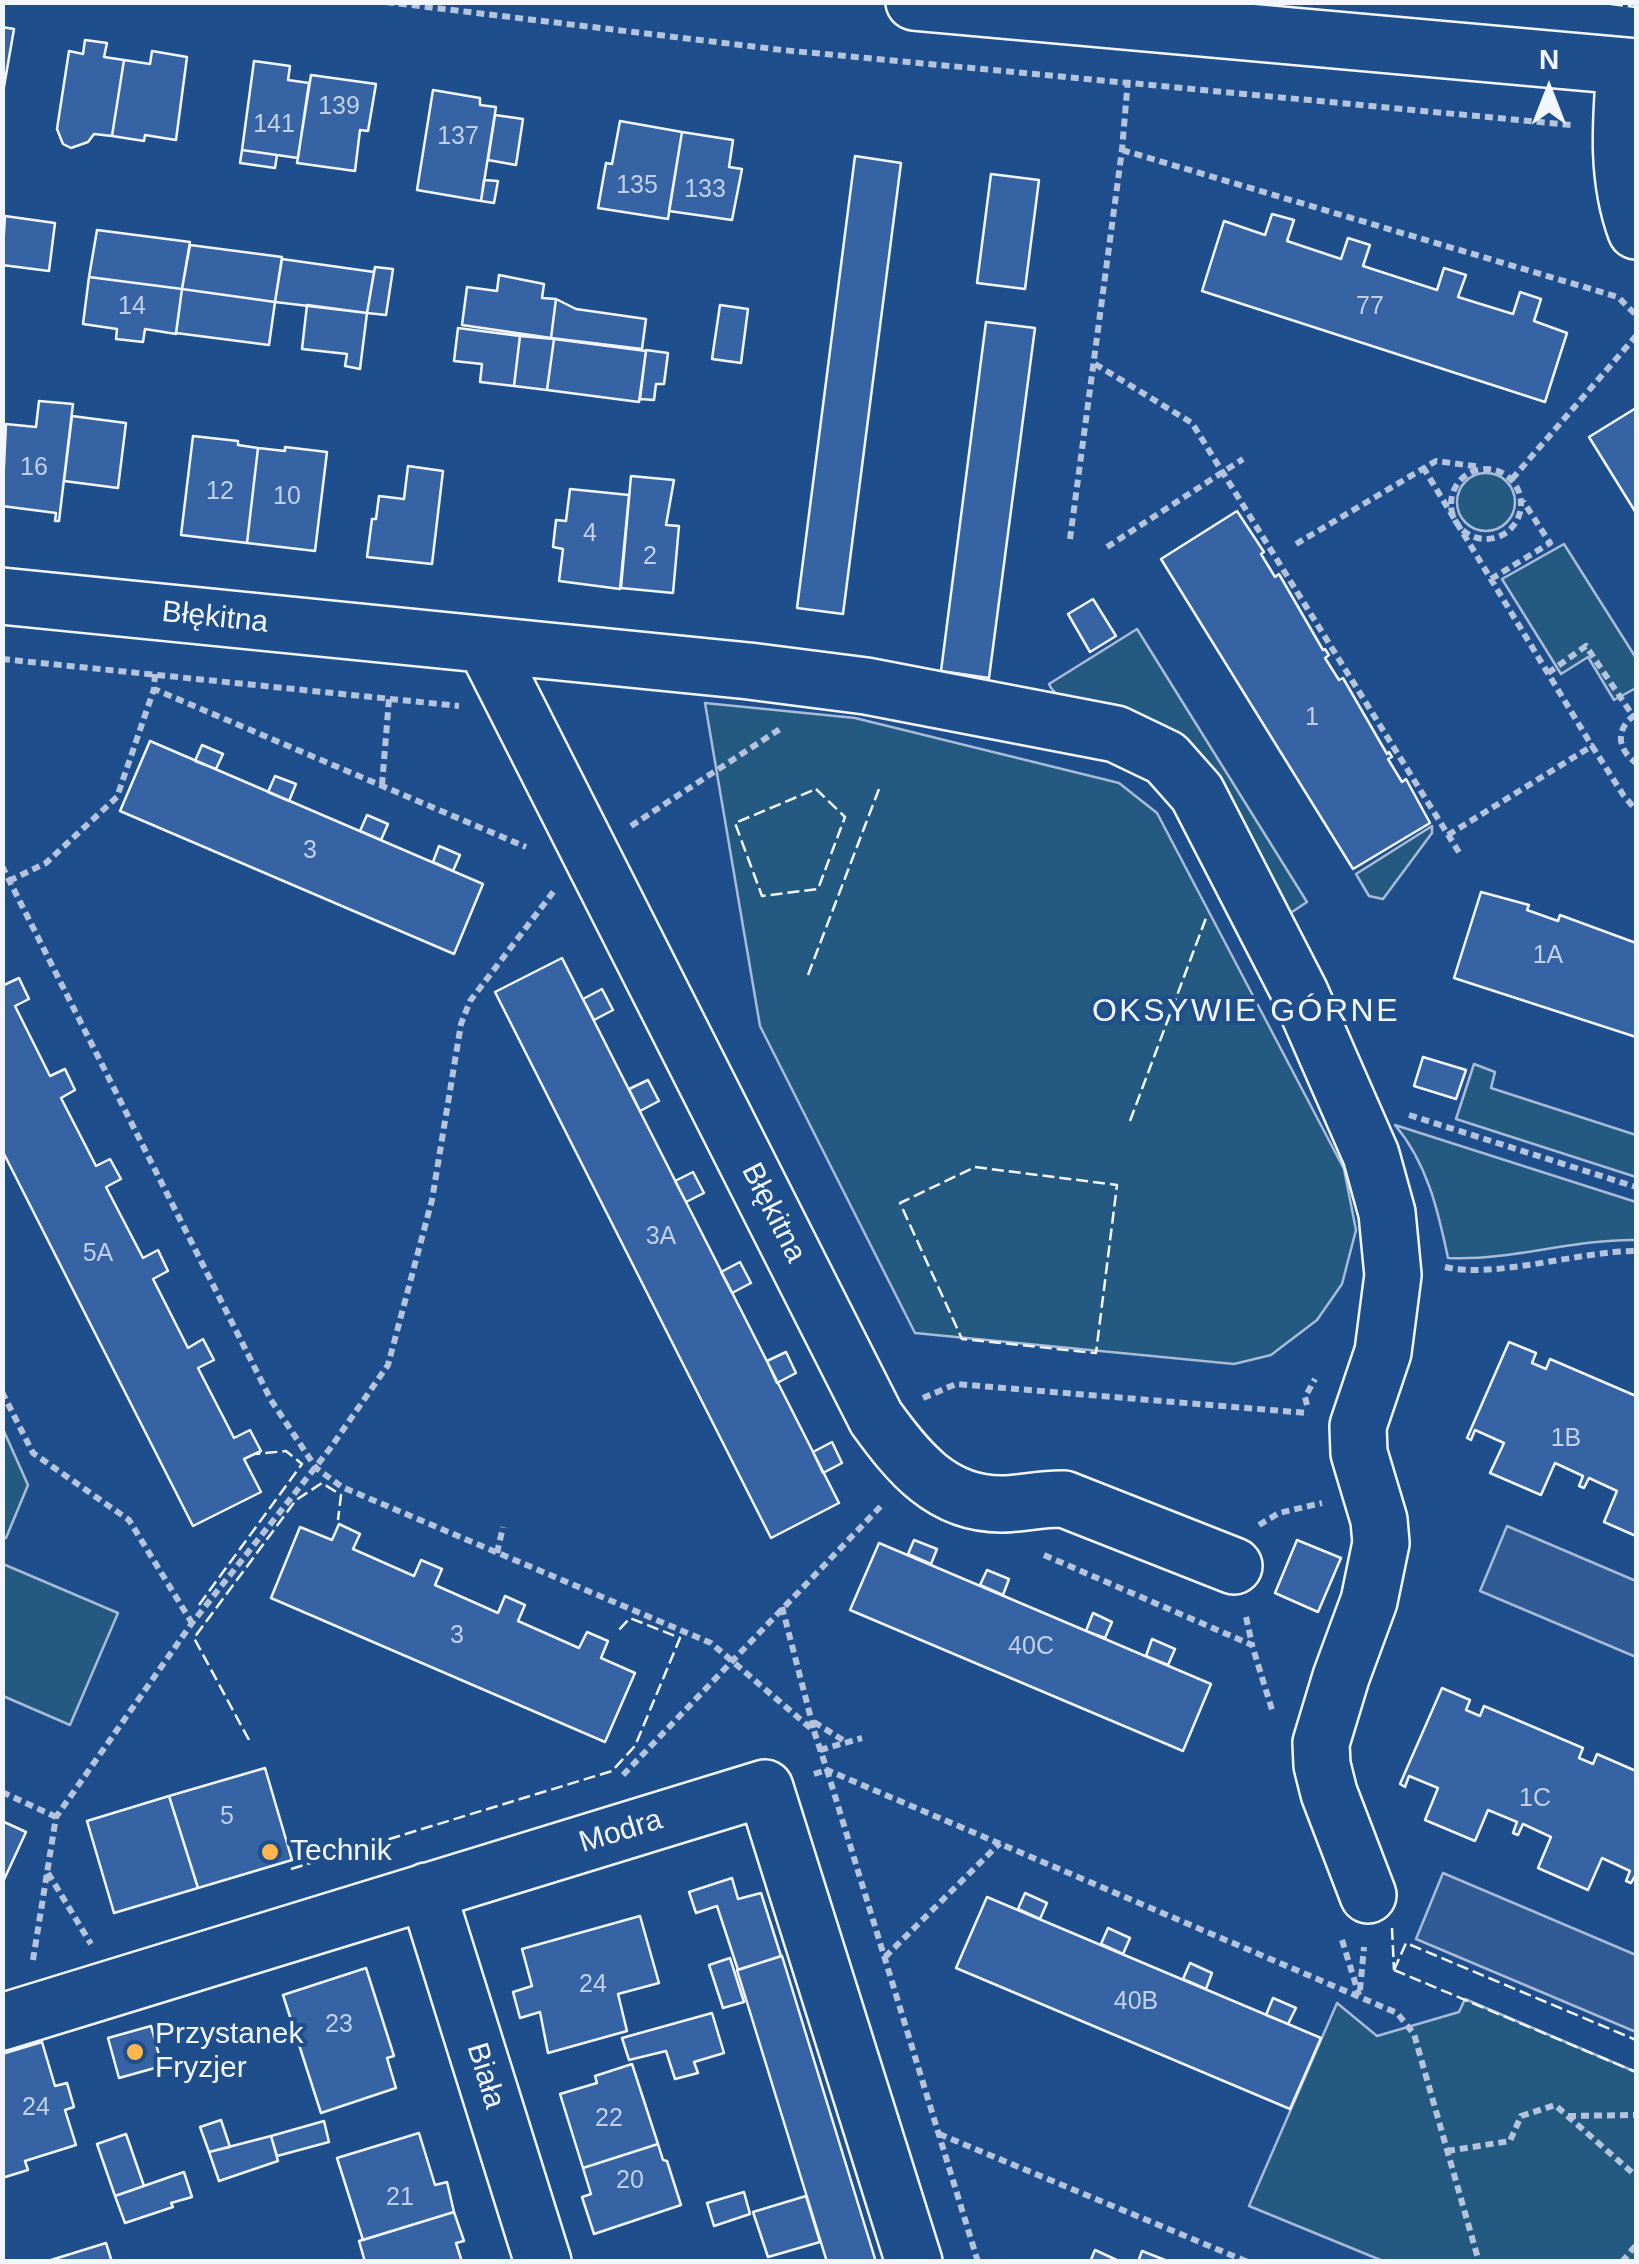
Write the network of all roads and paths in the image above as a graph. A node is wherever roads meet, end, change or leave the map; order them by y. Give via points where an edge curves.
1 (386, 2) edge
2 (914, 2) edge
3 (1630, 67) edge
4 (1128, 82) junction
5 (1621, 130) junction
6 (1122, 150) junction
7 (1636, 230) edge
8 (1636, 315) edge
9 (1636, 336) edge
10 (1095, 364) junction
11 (1243, 460) dead end
12 (1423, 467) junction
13 (1484, 468) junction
14 (1222, 473) junction
15 (1512, 479) junction
16 (1522, 500) junction
17 (1458, 526) junction
18 (1070, 538) dead end
19 (1296, 544) dead end
20 (1107, 547) dead end
21 (1491, 580) junction
22 (2, 596) edge
23 (486, 647) junction
24 (2, 659) edge
25 (1548, 673) junction
26 (154, 688) junction
27 (389, 698) dead end
28 (1635, 716) edge
29 (786, 725) dead end
30 (1592, 746) junction
31 (1636, 763) edge
32 (382, 785) junction
33 (1636, 810) edge
34 (1448, 835) junction
35 (532, 850) dead end
36 (1460, 854) dead end
37 (577, 865) junction
38 (2, 866) edge
39 (9, 881) junction
40 (1400, 1112) dead end
41 (1636, 1187) edge
42 (1442, 1252) dead end
43 (1636, 1252) edge
44 (2, 1392) edge
45 (876, 1418) junction
46 (1315, 1430) dead end
47 (316, 1468) junction
48 (917, 1470) junction
49 (1328, 1502) dead end
50 (503, 1527) dead end
51 (497, 1552) junction
52 (1038, 1552) dead end
53 (1234, 1566) joint
54 (782, 1607) junction
55 (192, 1624) junction
56 (730, 1660) junction
57 (1275, 1719) dead end
58 (813, 1721) junction
59 (814, 1731) junction
60 (862, 1738) dead end
61 (847, 1742) junction
62 (820, 1750) junction
63 (827, 1770) junction
64 (615, 1783) dead end
65 (765, 1788) junction
66 (2, 1792) edge
67 (56, 1817) junction
68 (1000, 1844) junction
69 (48, 1872) junction
70 (427, 1891) junction
71 (1352, 1908) joint
72 (884, 1957) junction
73 (100, 1958) dead end
74 (33, 1961) dead end
75 (1359, 1996) junction
76 (2, 2022) edge
77 (1636, 2115) edge
78 (1568, 2116) junction
79 (939, 2134) junction
80 (877, 2146) junction
81 (1447, 2151) junction
82 (1636, 2176) edge
83 (1636, 2244) edge
84 (543, 2262) edge
85 (914, 2262) edge
86 (978, 2262) edge
87 (1248, 2262) edge
88 (1479, 2262) edge
89 (1622, 2262) edge

1 - 4 path via 782,50
2 - 3 street
3 - 5 street
4 - 5 path
4 - 6 path
5 - 7 street via 1621,167
6 - 8 path via 1618,297
6 - 10 path
9 - 15 path
10 - 14 path via 1192,423
10 - 18 path
11 - 14 path
12 - 13 path via 1442,460
12 - 17 path
12 - 19 path
13 - 15 path
13 - 17 path via 1469,472 1451,496
14 - 20 path
14 - 34 path
15 - 16 path
16 - 17 path via 1516,522 1496,538 1482,540
16 - 21 path via 1550,543
17 - 21 path
21 - 25 path
22 - 23 street, Błękitna
23 - 37 street, Błękitna
23 - 71 street, Błękitna via 866,686 1116,734 1166,758 1197,793 1300,993 1371,1155 1387,1213 1392,1275 1383,1352 1358,1426 1382,1544 1321,1744
24 - 26 path via 155,674
25 - 28 path via 1586,646
25 - 30 path
26 - 32 path
26 - 39 path via 117,797 46,863
27 - 32 path
28 - 31 path via 1620,735 1621,747
29 - 37 path
30 - 33 path
30 - 34 path
32 - 35 path
34 - 36 path
37 - 45 street, Błękitna
37 - 47 path via 470,1001 432,1200 388,1365
38 - 39 path
39 - 47 path via 271,1400
40 - 41 path
42 - 43 path via 1446,1268 1482,1268
44 - 55 path via 33,1454 130,1520
45 - 46 path via 956,1384 1308,1413
45 - 48 street, Błękitna
47 - 51 path via 342,1487
47 - 55 path
48 - 53 street, Błękitna via 957,1498 1004,1504 1064,1499
48 - 54 path
49 - 53 path via 1279,1512 1253,1528
50 - 51 path
51 - 56 path via 711,1644
52 - 57 path via 1252,1645
54 - 56 path
54 - 58 path
55 - 67 path
56 - 59 path
56 - 64 path
58 - 59 path
58 - 61 path
59 - 62 path
60 - 61 path
61 - 62 path
62 - 63 path
63 - 65 path
63 - 68 path
63 - 72 path
65 - 70 street, Modra
65 - 80 street
66 - 67 path
67 - 69 path
68 - 72 path
68 - 75 path
69 - 73 path
69 - 74 path
70 - 76 street, Modra
70 - 84 street, Biała
71 - 75 path
72 - 79 path
75 - 81 path via 1397,2012 1414,2034
77 - 78 path
78 - 81 path via 1555,2105 1522,2116 1510,2141
78 - 82 path
79 - 80 path
79 - 86 path
79 - 87 path
80 - 85 street
81 - 88 path
83 - 89 path

